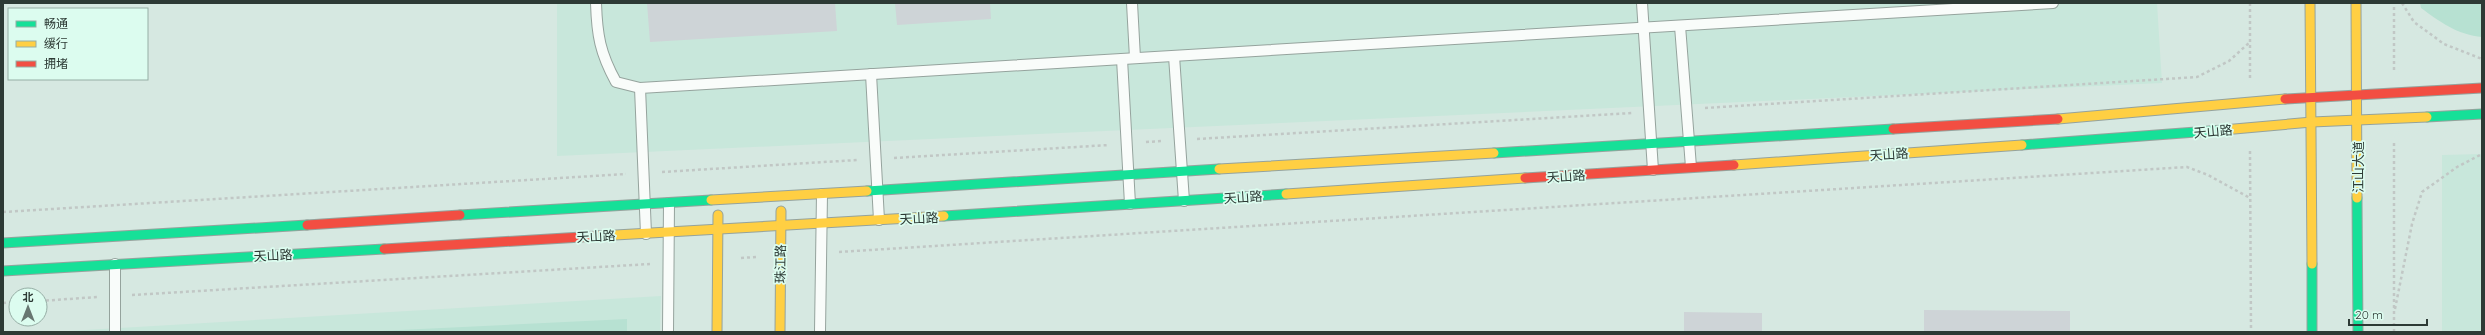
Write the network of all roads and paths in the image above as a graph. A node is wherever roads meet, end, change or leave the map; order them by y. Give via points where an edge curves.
1 (596, 3) edge
2 (1132, 3) edge
3 (1642, 3) edge
4 (2053, 3) edge
5 (2250, 3) edge
6 (2310, 3) edge
7 (2356, 3) edge
8 (2394, 3) edge
9 (2402, 3) edge
10 (1680, 26) junction
11 (1643, 28) junction
12 (1174, 56) junction
13 (1135, 58) junction
14 (1122, 59) junction
15 (2482, 59) edge
16 (871, 74) junction
17 (640, 88) junction
18 (2482, 88) edge
19 (2394, 92) junction
20 (2358, 94) junction
21 (2312, 97) junction
22 (2250, 103) junction
23 (2482, 114) edge
24 (2394, 118) junction
25 (2358, 120) junction
26 (2312, 122) junction
27 (2250, 128) junction
28 (1689, 141) junction
29 (1651, 143) junction
30 (2482, 154) edge
31 (1691, 167) junction
32 (1653, 170) junction
33 (1182, 172) junction
34 (1129, 175) junction
35 (878, 190) junction
36 (822, 194) junction
37 (781, 196) junction
38 (2250, 198) junction
39 (718, 200) junction
40 (1184, 201) junction
41 (669, 203) junction
42 (645, 204) junction
43 (1130, 204) junction
44 (879, 220) junction
45 (822, 223) junction
46 (781, 226) junction
47 (718, 229) junction
48 (670, 232) junction
49 (646, 234) junction
50 (3, 243) edge
51 (821, 253) junction
52 (781, 256) junction
53 (718, 260) junction
54 (669, 263) junction
55 (115, 264) junction
56 (3, 271) edge
57 (115, 296) junction
58 (48, 300) edge
59 (2394, 316) junction
60 (115, 332) edge
61 (668, 332) edge
62 (717, 332) edge
63 (780, 332) edge
64 (820, 332) edge
65 (2251, 332) edge
66 (2312, 332) edge
67 (2358, 332) edge
68 (2394, 332) edge

1 - 17 lane via 597,36 604,60 616,82
2 - 13 lane
3 - 11 lane
4 - 10 lane
5 - 22 path
6 - 21 street
7 - 20 street, 江山大道
8 - 19 path
9 - 15 path via 2414,22 2444,44
10 - 11 lane
10 - 28 lane
11 - 12 lane
11 - 29 lane
12 - 13 lane
12 - 33 lane
13 - 14 lane
14 - 16 lane
14 - 34 lane
16 - 17 lane
16 - 35 lane
17 - 42 lane
18 - 19 street, 天山路
19 - 20 street, 天山路
20 - 21 street, 天山路
20 - 25 street, 江山大道
21 - 22 street, 天山路
21 - 26 street
22 - 28 street, 天山路 via 2116,115
23 - 24 street, 天山路
24 - 25 street, 天山路
24 - 59 path
25 - 26 street, 天山路
25 - 67 street, 江山大道
26 - 27 street, 天山路
26 - 66 street
27 - 31 street, 天山路
27 - 38 path
28 - 29 street, 天山路
28 - 31 lane
29 - 32 lane
29 - 33 street, 天山路
30 - 59 path via 2457,167 2422,192 2412,224
31 - 32 street, 天山路
32 - 40 street, 天山路
33 - 34 street, 天山路
33 - 40 lane
34 - 35 street, 天山路
34 - 43 lane
35 - 36 street, 天山路
35 - 44 lane
36 - 37 street, 天山路
36 - 45 lane
37 - 39 street, 天山路
37 - 46 street, 珠江路
38 - 51 path via 2208,175 2187,167
38 - 65 path
39 - 41 street, 天山路
39 - 47 street
40 - 43 street, 天山路
41 - 42 street, 天山路
41 - 48 lane
42 - 49 lane
42 - 50 street, 天山路
43 - 44 street, 天山路
44 - 45 street, 天山路
45 - 46 street, 天山路
45 - 51 lane
46 - 47 street, 天山路
46 - 52 street, 珠江路
47 - 48 street, 天山路
47 - 53 street
48 - 49 street, 天山路
48 - 54 lane
49 - 55 street, 天山路
51 - 64 lane
52 - 53 path
52 - 63 street, 珠江路
53 - 62 street
54 - 57 path
54 - 61 lane
55 - 56 street, 天山路
55 - 57 lane
57 - 58 path
57 - 60 lane
59 - 68 path

